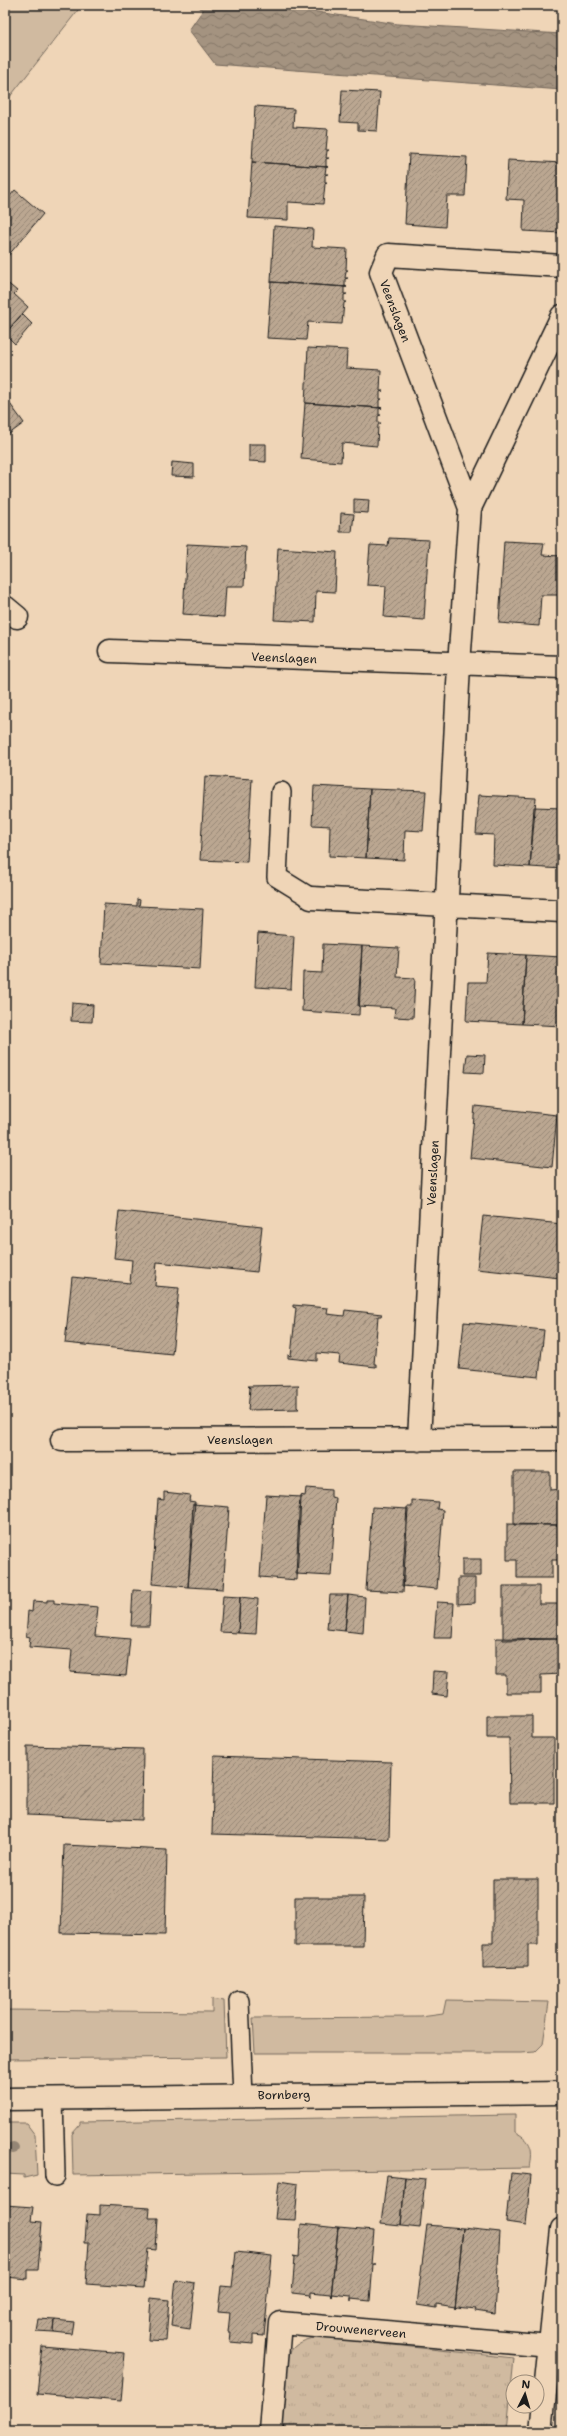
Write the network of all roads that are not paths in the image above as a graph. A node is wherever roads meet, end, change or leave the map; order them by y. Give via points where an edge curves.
1 (562, 266) edge
2 (562, 316) edge
3 (470, 508) junction
4 (110, 651) dead end
5 (459, 665) junction
6 (562, 667) edge
7 (281, 792) dead end
8 (311, 898) joint
9 (448, 905) junction
10 (562, 911) edge
11 (562, 1439) edge
12 (62, 1440) dead end
13 (418, 1440) junction
14 (239, 2001) dead end
15 (562, 2093) edge
16 (242, 2096) junction
17 (53, 2098) junction
18 (5, 2099) edge
19 (55, 2176) dead end
20 (562, 2229) edge
21 (550, 2346) junction
22 (271, 2431) edge
23 (541, 2431) edge

1 - 3 street, Veenslagen via 388,255 380,272
2 - 3 street, Veenslagen
3 - 5 street, Veenslagen
4 - 5 street, Veenslagen
5 - 6 street, Veenslagen
5 - 9 street, Veenslagen
7 - 8 lane via 277,877
8 - 9 street
9 - 10 street
9 - 13 street, Veenslagen
11 - 13 street, Veenslagen
12 - 13 street, Veenslagen
14 - 16 lane
15 - 16 street, Bornberg
16 - 17 street, Bornberg
17 - 18 street, Bornberg
17 - 19 lane
20 - 21 street
21 - 22 street, Drouwenerveen via 280,2323
21 - 23 street

